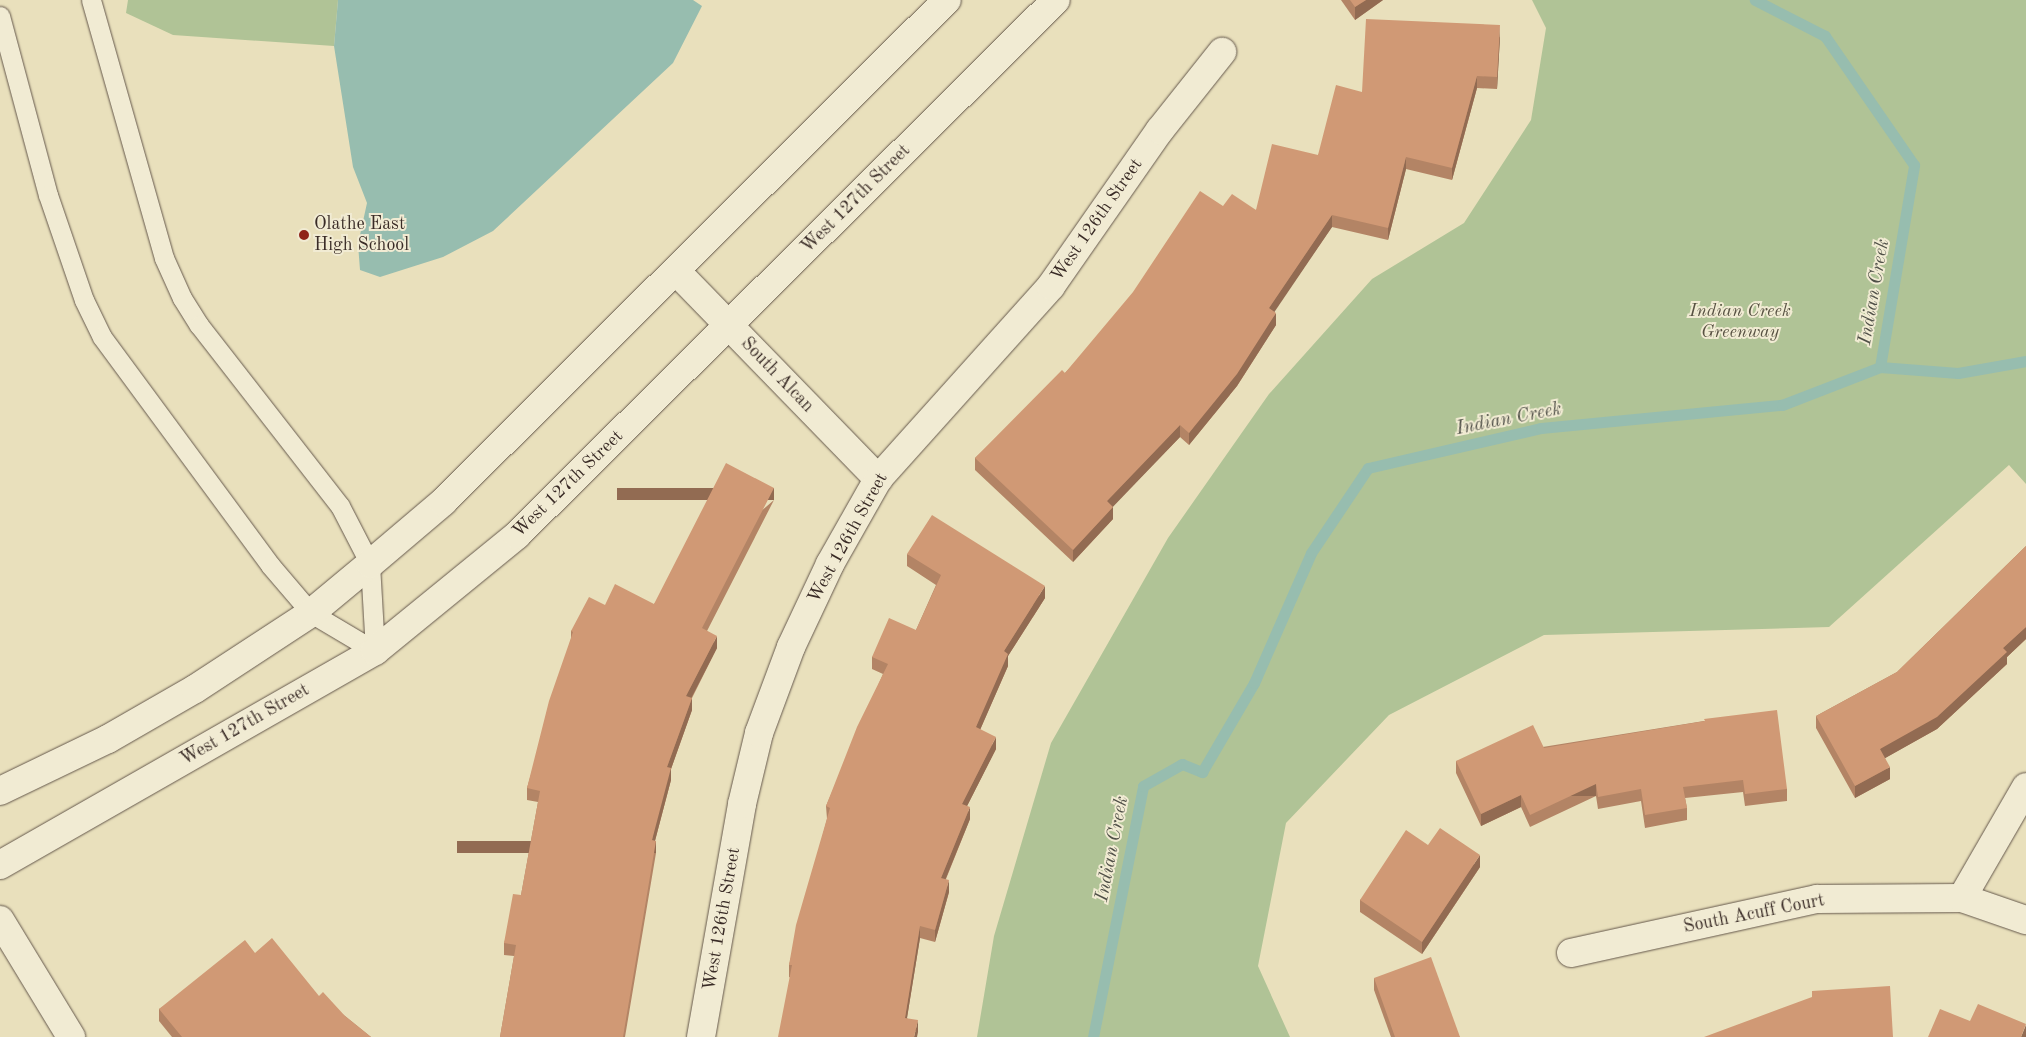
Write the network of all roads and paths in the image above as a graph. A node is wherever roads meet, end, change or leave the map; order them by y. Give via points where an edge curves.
1 (91, 0) edge
2 (947, 0) edge
3 (1056, 0) edge
4 (0, 16) edge
5 (1222, 52) dead end
6 (677, 272) junction
7 (729, 325) junction
8 (878, 478) junction
9 (370, 564) junction
10 (311, 613) junction
11 (375, 650) junction
12 (2026, 787) edge
13 (0, 791) edge
14 (0, 865) edge
15 (1962, 898) junction
16 (0, 920) edge
17 (2026, 920) edge
18 (1571, 953) dead end
19 (71, 1037) edge
20 (701, 1037) edge

1 - 9 lane via 164,258 182,298 199,326 340,506
2 - 6 main road
3 - 7 main road, West 127th Street
4 - 10 lane via 48,195 84,300 102,337 270,565
5 - 8 main road, West 126th Street via 1160,130 1051,286
6 - 7 main road, South Alcan
6 - 9 main road via 443,502
7 - 8 main road, South Alcan
7 - 11 main road, West 127th Street via 517,535
8 - 20 main road, West 126th Street via 830,564 795,639 760,733 742,804
9 - 10 main road
9 - 11 lane
10 - 11 lane
10 - 13 main road via 195,689 116,735
11 - 14 main road, West 127th Street
12 - 15 main road
15 - 17 main road, South Acuff Court
15 - 18 main road, South Acuff Court via 1817,898
16 - 19 main road

